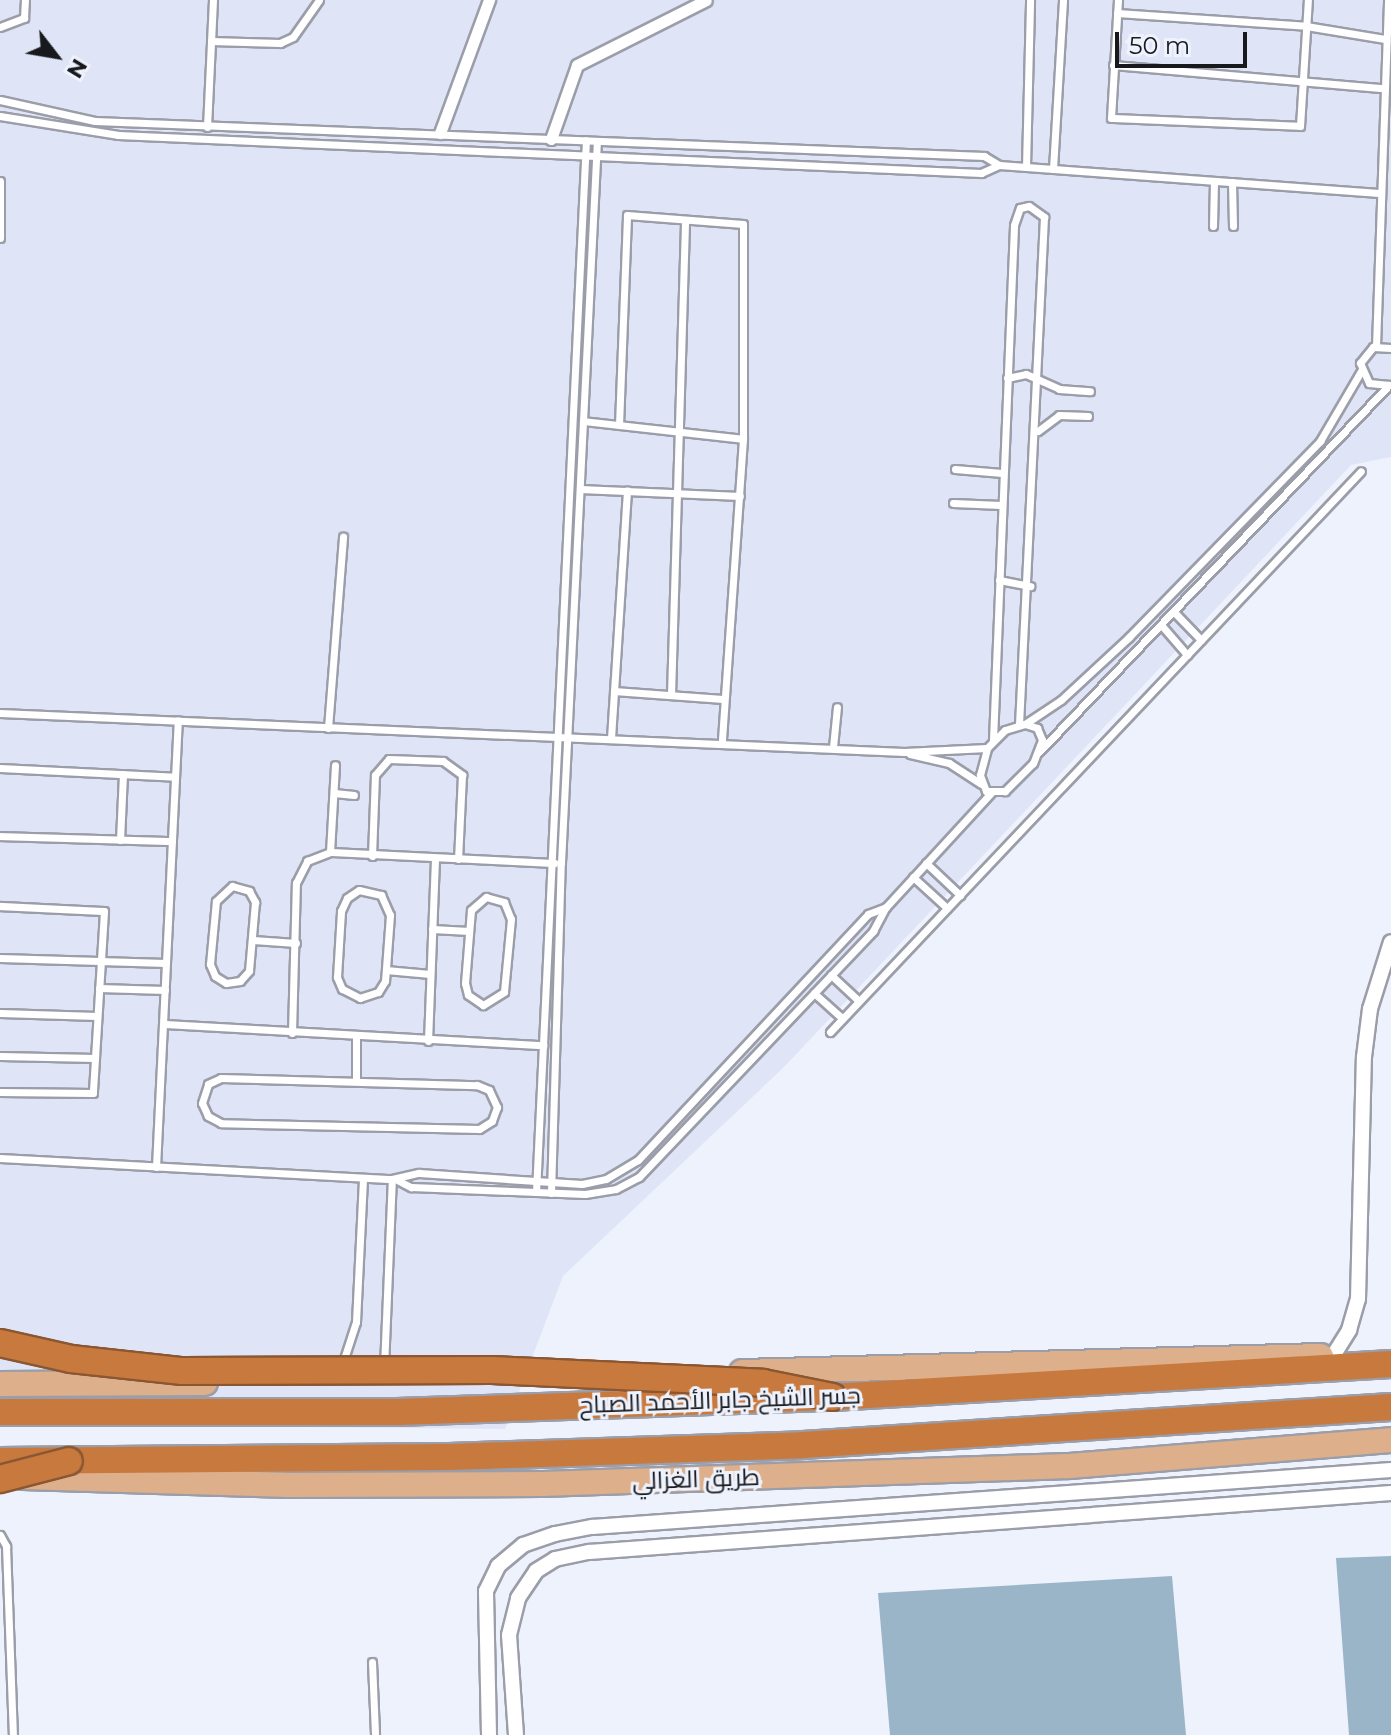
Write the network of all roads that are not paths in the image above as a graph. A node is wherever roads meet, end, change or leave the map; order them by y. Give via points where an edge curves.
1 (25, 0) edge
2 (213, 0) edge
3 (319, 0) edge
4 (489, 0) edge
5 (706, 0) edge
6 (1030, 0) edge
7 (1063, 0) edge
8 (1118, 0) edge
9 (1308, 0) edge
10 (1388, 0) edge
11 (1117, 13) junction
12 (1306, 26) junction
13 (0, 27) edge
14 (1385, 39) junction
15 (211, 41) junction
16 (1113, 65) junction
17 (1304, 79) junction
18 (1383, 88) junction
19 (0, 100) edge
20 (0, 116) edge
21 (207, 125) junction
22 (440, 133) junction
23 (207, 137) junction
24 (551, 139) junction
25 (586, 140) junction
26 (597, 141) junction
27 (585, 155) junction
28 (597, 156) junction
29 (999, 165) junction
30 (1026, 167) junction
31 (1053, 169) junction
32 (0, 181) edge
33 (1214, 181) junction
34 (1232, 182) junction
35 (1379, 193) junction
36 (685, 220) junction
37 (1213, 226) dead end
38 (1233, 226) dead end
39 (0, 238) edge
40 (1376, 346) junction
41 (1390, 346) edge
42 (1361, 371) junction
43 (1007, 378) junction
44 (1039, 380) junction
45 (1390, 384) edge
46 (1090, 391) dead end
47 (1088, 416) dead end
48 (583, 421) junction
49 (619, 425) junction
50 (679, 432) junction
51 (1036, 433) junction
52 (743, 439) junction
53 (955, 469) dead end
54 (1361, 471) dead end
55 (1002, 473) junction
56 (580, 489) junction
57 (627, 491) junction
58 (676, 493) junction
59 (740, 496) junction
60 (953, 503) dead end
61 (1001, 505) junction
62 (343, 537) dead end
63 (999, 580) junction
64 (1030, 586) junction
65 (1176, 614) junction
66 (1163, 627) junction
67 (1201, 640) junction
68 (1187, 655) junction
69 (614, 691) junction
70 (671, 695) junction
71 (723, 699) junction
72 (837, 707) dead end
73 (0, 713) edge
74 (178, 721) junction
75 (1022, 724) junction
76 (328, 728) junction
77 (557, 737) junction
78 (568, 737) junction
79 (611, 738) junction
80 (993, 740) junction
81 (722, 743) junction
82 (833, 747) junction
83 (987, 748) junction
84 (904, 752) junction
85 (1039, 752) junction
86 (335, 765) dead end
87 (0, 768) edge
88 (123, 774) junction
89 (175, 777) junction
90 (981, 784) junction
91 (334, 793) junction
92 (991, 793) junction
93 (354, 795) dead end
94 (0, 836) edge
95 (120, 840) junction
96 (172, 841) junction
97 (330, 852) junction
98 (372, 856) junction
99 (435, 858) junction
100 (458, 859) junction
101 (551, 863) junction
102 (561, 863) junction
103 (926, 863) junction
104 (913, 877) junction
105 (960, 895) junction
106 (0, 906) edge
107 (886, 907) junction
108 (947, 908) junction
109 (432, 929) junction
110 (469, 931) junction
111 (253, 940) junction
112 (1391, 942) edge
113 (296, 943) junction
114 (0, 958) edge
115 (1388, 960) edge
116 (101, 961) junction
117 (166, 963) junction
118 (386, 970) junction
119 (430, 974) junction
120 (831, 975) junction
121 (99, 988) junction
122 (165, 990) junction
123 (814, 993) junction
124 (859, 1001) junction
125 (0, 1013) edge
126 (97, 1016) junction
127 (842, 1018) junction
128 (164, 1024) junction
129 (830, 1032) dead end
130 (292, 1033) junction
131 (356, 1037) junction
132 (428, 1041) junction
133 (543, 1045) junction
134 (0, 1056) edge
135 (95, 1058) junction
136 (356, 1081) junction
137 (0, 1092) edge
138 (0, 1158) edge
139 (156, 1167) junction
140 (363, 1178) junction
141 (394, 1180) junction
142 (536, 1180) junction
143 (551, 1181) junction
144 (536, 1192) junction
145 (551, 1193) junction
146 (0, 1343) edge
147 (1391, 1352) edge
148 (1333, 1356) junction
149 (1391, 1364) edge
150 (383, 1381) junction
151 (323, 1383) junction
152 (0, 1384) edge
153 (833, 1397) junction
154 (0, 1399) edge
155 (1391, 1407) edge
156 (0, 1412) edge
157 (48, 1413) junction
158 (1391, 1440) edge
159 (0, 1461) edge
160 (69, 1461) junction
161 (1391, 1470) edge
162 (0, 1478) edge
163 (1391, 1493) edge
164 (0, 1535) edge
165 (372, 1662) dead end
166 (13, 1735) edge
167 (375, 1735) edge
168 (489, 1735) edge
169 (516, 1735) edge

1 - 13 lane via 24,18
2 - 15 lane
3 - 15 lane via 293,37 280,43
4 - 22 street
5 - 24 street via 577,65
6 - 30 lane
7 - 31 lane
8 - 11 lane
9 - 12 lane
10 - 14 lane
11 - 12 lane
11 - 16 lane
12 - 14 lane
12 - 17 lane
14 - 18 lane
15 - 21 lane
16 - 17 lane
16 - 17 lane via 1111,118 1300,126
17 - 18 lane
18 - 35 lane
19 - 21 lane via 95,121
20 - 23 lane via 90,132
21 - 22 lane
21 - 23 lane
22 - 24 lane
23 - 27 lane
24 - 25 lane
25 - 26 lane
25 - 27 lane
26 - 28 lane
26 - 29 lane via 984,156
27 - 28 lane
27 - 77 lane
28 - 29 lane via 981,173
28 - 48 lane
29 - 30 lane
30 - 31 lane
31 - 33 lane
32 - 39 lane
33 - 34 lane
33 - 37 lane
34 - 35 lane
34 - 38 lane
35 - 40 lane
36 - 49 lane via 627,215
36 - 50 lane
36 - 52 lane via 743,224
40 - 41 lane
40 - 42 lane via 1362,356
42 - 45 lane via 1375,386
42 - 75 lane via 1320,441 1129,637 1061,700
43 - 44 lane via 1019,373
43 - 44 lane via 1015,216 1029,206 1044,217
43 - 55 lane
44 - 46 lane via 1070,392
44 - 51 lane
45 - 65 lane
47 - 51 lane via 1059,415
48 - 49 lane
48 - 56 lane
49 - 50 lane
50 - 52 lane
50 - 58 lane
51 - 64 lane
52 - 59 lane
53 - 55 lane
54 - 67 lane
55 - 61 lane
56 - 57 lane
56 - 78 lane
57 - 58 lane
57 - 69 lane
58 - 59 lane
58 - 70 lane
59 - 71 lane
60 - 61 lane
61 - 63 lane
62 - 76 lane
63 - 64 lane
63 - 80 lane
64 - 75 lane
65 - 66 lane
65 - 67 lane
66 - 68 lane
66 - 85 lane
67 - 68 lane
68 - 105 lane
69 - 70 lane
69 - 79 lane
70 - 71 lane
71 - 81 lane
72 - 82 lane
73 - 74 lane
74 - 76 lane
74 - 89 lane
75 - 80 lane
75 - 85 lane via 1041,733
76 - 77 lane
77 - 78 lane
77 - 101 lane
78 - 79 lane
78 - 102 lane
79 - 81 lane
80 - 83 lane
81 - 82 lane
82 - 84 lane
83 - 84 lane
83 - 90 lane
84 - 90 lane via 949,763
85 - 92 lane via 1016,783
86 - 91 lane
87 - 88 lane
88 - 89 lane
88 - 95 lane
89 - 96 lane
90 - 92 lane
91 - 93 lane
91 - 97 lane
92 - 103 lane
94 - 95 lane
95 - 96 lane
96 - 117 lane
97 - 98 lane
97 - 113 lane via 307,861 296,883
98 - 99 lane
98 - 100 lane via 376,770 389,759 429,760 449,763 464,780
99 - 100 lane
99 - 109 lane
100 - 101 lane
101 - 102 lane
101 - 133 lane
102 - 143 lane
103 - 104 lane
103 - 105 lane
104 - 107 lane
104 - 108 lane
105 - 108 lane
106 - 116 lane via 104,911
107 - 120 lane via 873,931
107 - 143 lane via 868,914 638,1160 594,1182
108 - 124 lane
109 - 110 lane
109 - 119 lane
110 - 110 lane via 471,910 480,900 493,897 508,907 506,986 490,1004 477,1003 465,989
111 - 111 lane via 245,977 226,983 215,976 210,964 216,901 226,888 244,888 253,896
111 - 113 lane
112 - 115 street
113 - 130 lane
114 - 116 lane
115 - 148 street via 1370,1009 1364,1057 1358,1299 1349,1330
116 - 117 lane
116 - 121 lane
117 - 122 lane
118 - 118 lane via 382,987 367,998 353,997 339,984 341,911 359,890 374,891 389,908
118 - 119 lane
119 - 132 lane
120 - 123 lane
120 - 124 lane
121 - 122 lane
121 - 126 lane
122 - 128 lane
123 - 127 lane
123 - 145 lane via 639,1177 601,1193
124 - 127 lane
125 - 126 lane
126 - 135 lane
127 - 129 lane
128 - 130 lane
128 - 139 lane
130 - 131 lane
131 - 132 lane
131 - 136 lane
132 - 133 lane
133 - 142 lane
134 - 135 lane
135 - 137 lane via 93,1093
136 - 136 lane via 221,1078 208,1084 202,1103 208,1116 221,1123 479,1129 496,1114 493,1094 477,1085
138 - 139 lane
139 - 140 lane
140 - 141 lane
140 - 151 lane via 356,1322 346,1357
141 - 142 lane via 419,1173
141 - 144 lane via 411,1187
141 - 150 lane
142 - 143 lane
142 - 144 lane
143 - 145 lane
144 - 145 lane
146 - 153 highway, bridge via 71,1359 182,1371 492,1370 763,1383
147 - 148 main road
148 - 150 main road
149 - 153 highway, جسر الشيخ جابر الأحمد الصباح
150 - 151 main road
151 - 152 main road
153 - 157 highway, جسر الشيخ جابر الأحمد الصباح, bridge via 397,1412
154 - 157 highway
155 - 160 highway, جسر الشيخ جابر الأحمد الصباح via 803,1445
156 - 157 highway
158 - 162 main road, طريق الغزالي via 1069,1466 542,1484
159 - 160 highway, bridge
160 - 162 highway, bridge
161 - 168 street via 607,1526 555,1534 523,1545 498,1566 486,1591
163 - 169 street via 589,1552 555,1559 536,1571 518,1598 509,1635
164 - 166 lane via 6,1546
165 - 167 lane

